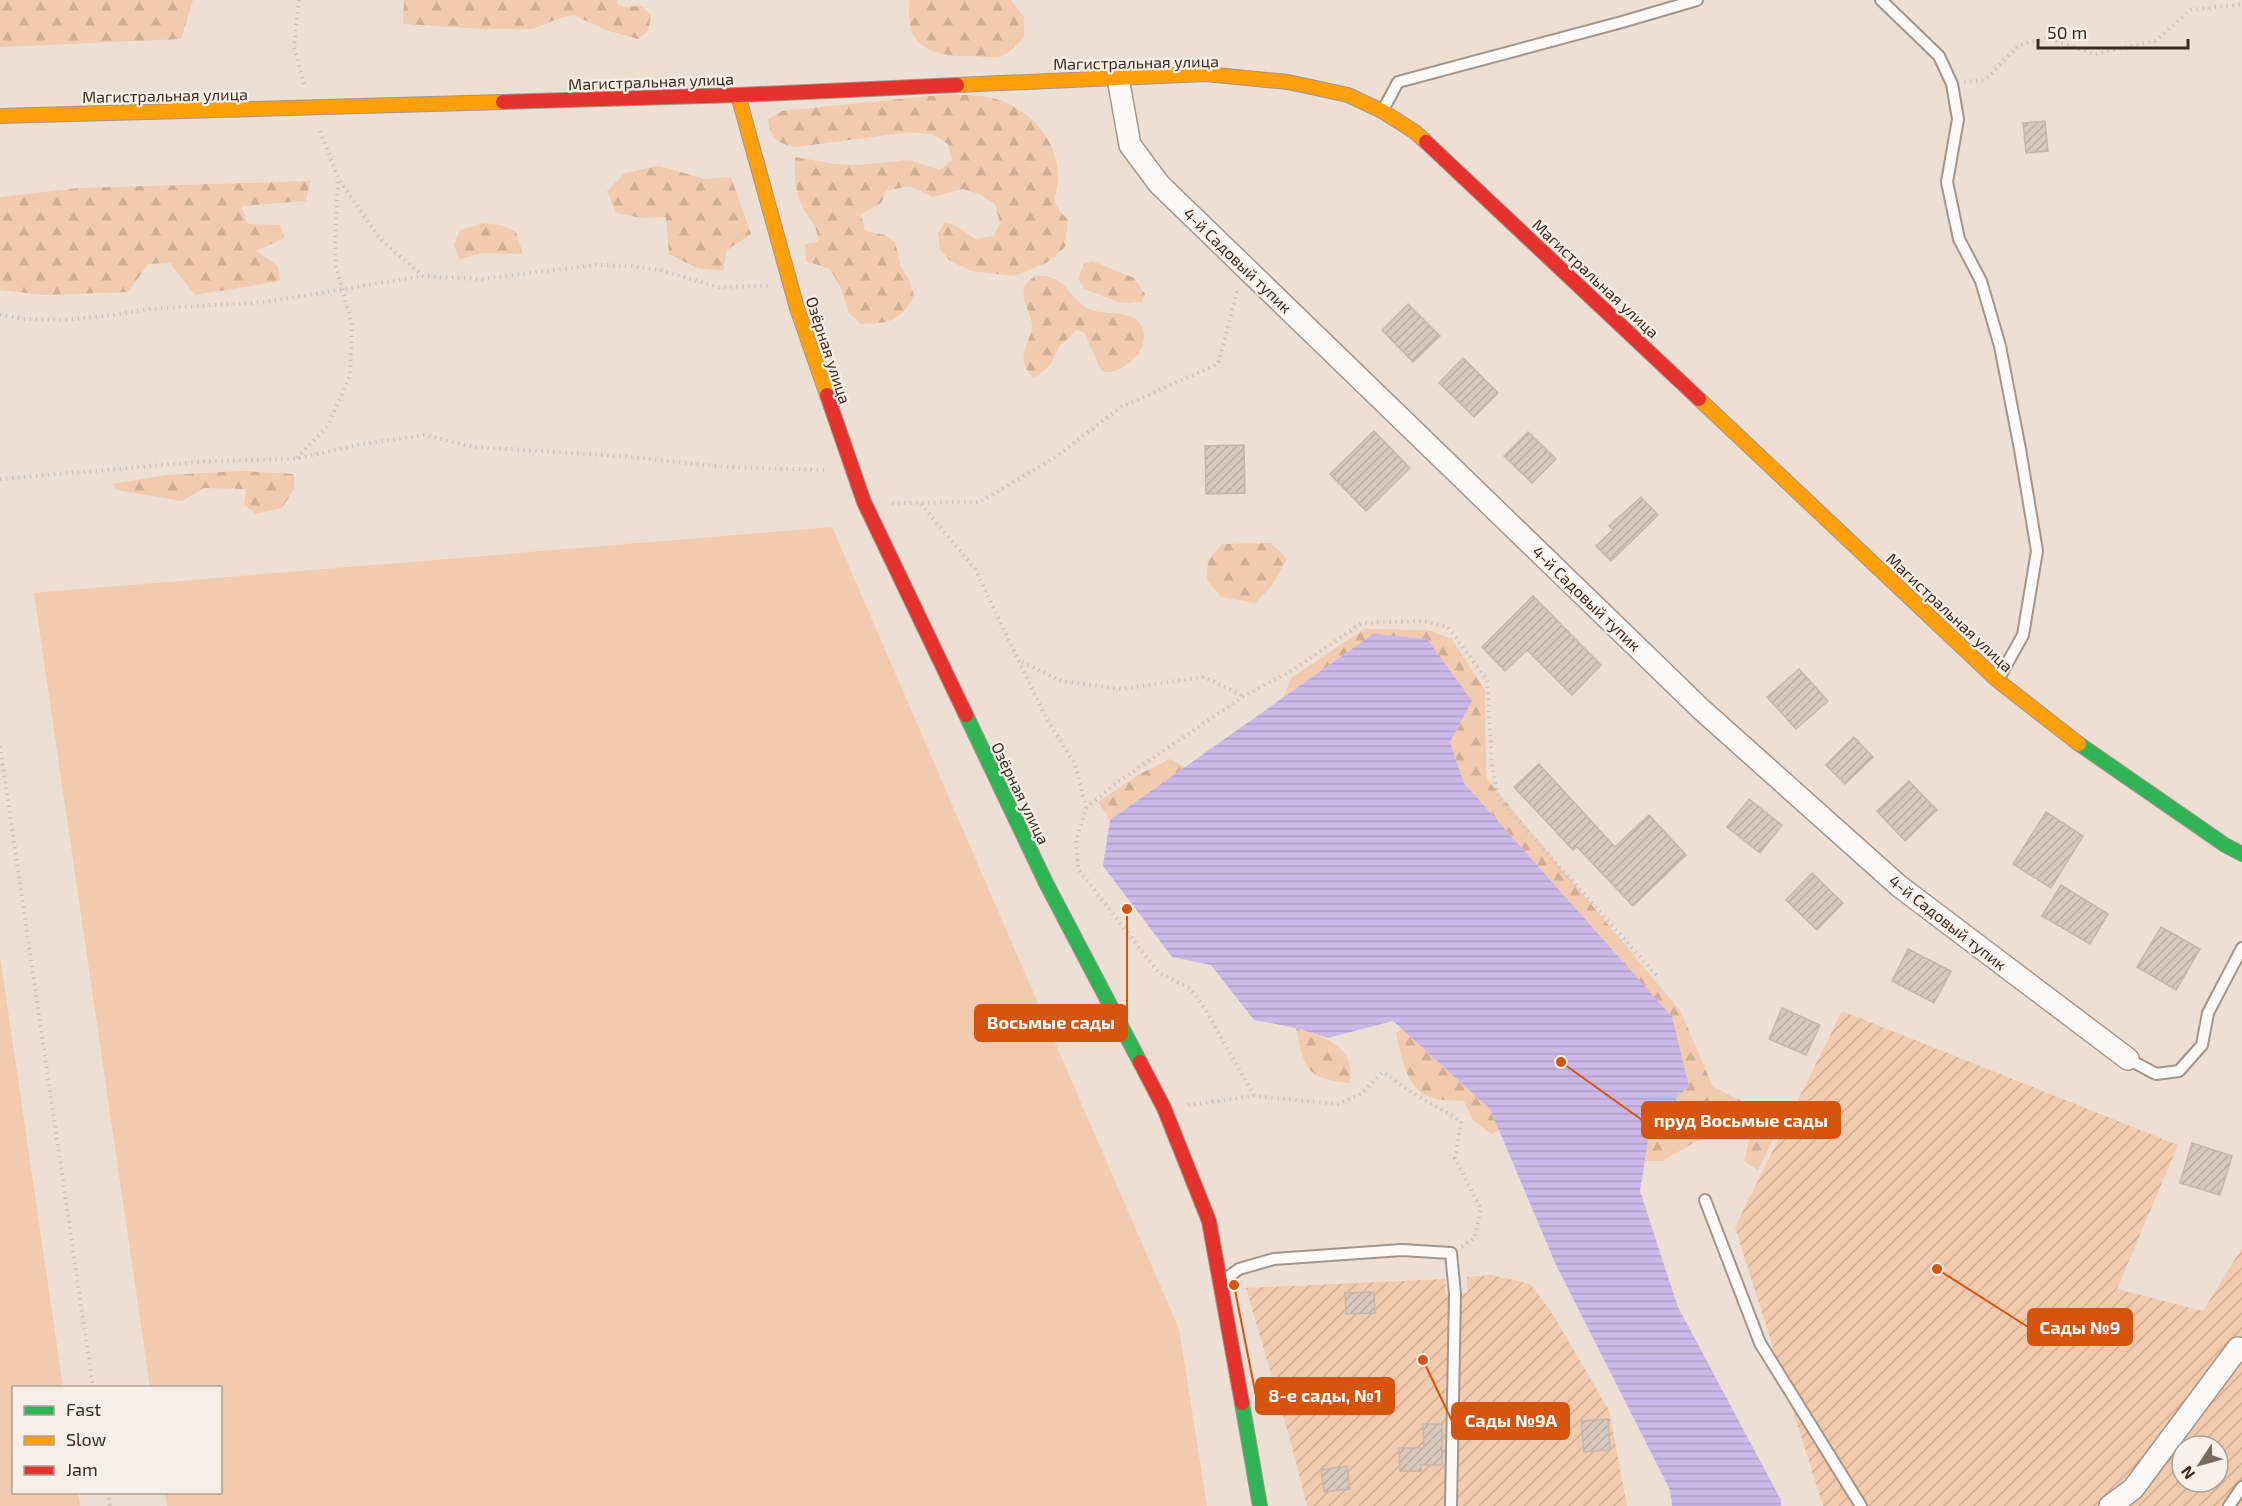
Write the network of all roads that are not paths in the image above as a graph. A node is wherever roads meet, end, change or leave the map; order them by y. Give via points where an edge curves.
1 (1697, 0) edge
2 (1881, 0) edge
3 (1118, 78) junction
4 (738, 95) junction
5 (1382, 111) junction
6 (0, 116) edge
7 (1997, 680) junction
8 (2242, 854) edge
9 (2242, 948) edge
10 (2128, 1059) joint
11 (1705, 1200) dead end
12 (1220, 1283) junction
13 (2242, 1351) edge
14 (2242, 1487) edge
15 (1260, 1506) edge
16 (1451, 1506) edge
17 (1861, 1506) edge
18 (2110, 1506) edge
19 (2229, 1506) edge

1 - 5 lane via 1398,82
2 - 7 lane via 1939,56 1952,84 1958,118 1947,182 1959,239 1981,281 2000,346 2020,449 2037,551 2022,635
3 - 4 street, Магистральная улица
3 - 5 street, Магистральная улица via 1205,74 1288,82 1348,94
3 - 10 street, 4-й Садовый тупик via 1130,145 1159,184 1702,710 1899,886
4 - 6 street, Магистральная улица
4 - 12 street, Озёрная улица via 797,308 864,502 1046,883 1164,1108 1209,1221
5 - 7 street, Магистральная улица via 1415,132 1469,181
7 - 8 street, Магистральная улица via 2063,733
9 - 10 lane via 2208,1013 2202,1045 2180,1071 2156,1074
11 - 17 lane via 1760,1343
12 - 15 street, Озёрная улица
12 - 16 lane via 1239,1269 1274,1259 1402,1250 1451,1253 1455,1294
13 - 18 street via 2238,1348 2133,1489
14 - 19 lane

